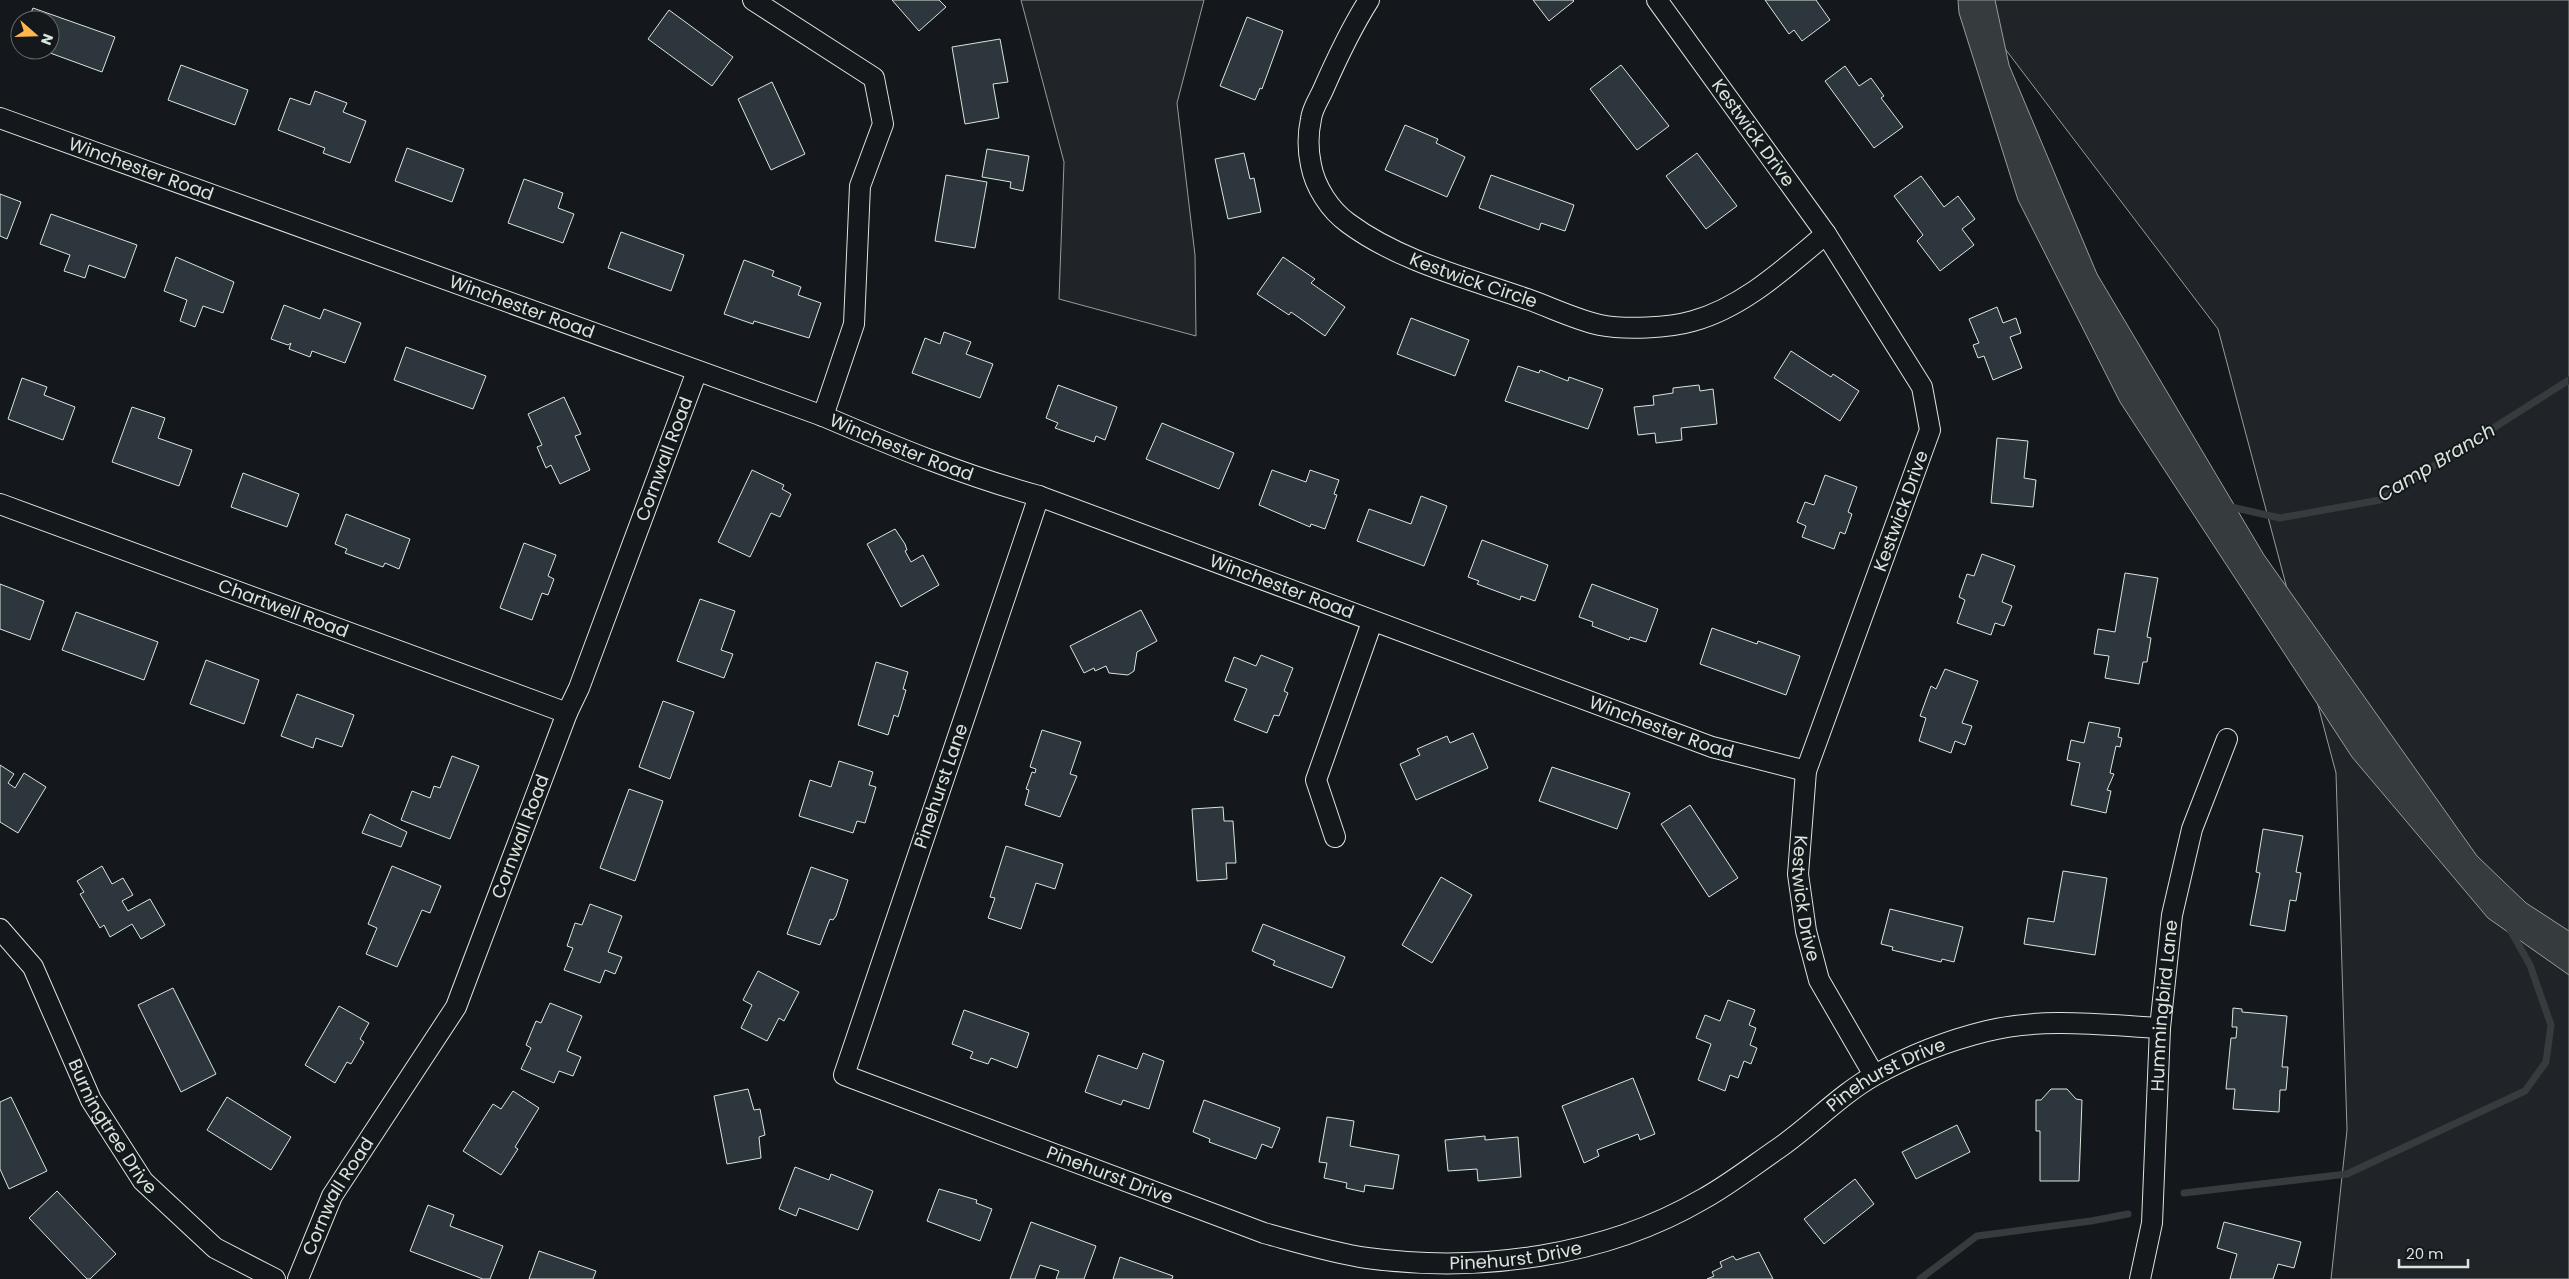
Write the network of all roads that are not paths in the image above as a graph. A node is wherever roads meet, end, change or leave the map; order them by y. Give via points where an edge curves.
1 (753, 0) edge
2 (1369, 0) edge
3 (1657, 0) edge
4 (0, 118) edge
5 (1826, 234) junction
6 (697, 371) junction
7 (823, 416) junction
8 (1039, 496) junction
9 (0, 504) edge
10 (1372, 622) junction
11 (567, 713) junction
12 (2227, 739) dead end
13 (1806, 771) junction
14 (1335, 836) dead end
15 (0, 929) edge
16 (2160, 1028) junction
17 (844, 1075) joint
18 (1874, 1076) junction
19 (275, 1279) edge
20 (298, 1279) edge
21 (2140, 1279) edge

1 - 7 street via 874,78 883,124 860,186 854,324
2 - 5 street, Kestwick Circle via 1346,35 1311,117 1309,144 1310,165 1316,183 1331,206 1348,223 1380,242 1421,262 1600,325 1638,327 1694,321 1734,304
3 - 5 street, Kestwick Drive
4 - 6 street, Winchester Road
5 - 13 street, Kestwick Drive via 1922,387 1930,430
6 - 7 street, Winchester Road
6 - 11 street, Cornwall Road
7 - 8 street, Winchester Road via 992,482
8 - 10 street, Winchester Road
8 - 17 street, Pinehurst Lane
9 - 11 street, Chartwell Road
10 - 13 street, Winchester Road via 1712,747
10 - 14 street via 1316,780
11 - 20 street, Cornwall Road via 456,1007 332,1196
12 - 16 street, Hummingbird Lane via 2192,829 2174,905
13 - 18 street, Kestwick Drive via 1798,874 1806,931 1819,980
15 - 19 street, Burningtree Drive via 33,967 91,1100 143,1181 215,1248
16 - 18 street, Pinehurst Drive via 2061,1022 1987,1031 1933,1049
16 - 21 street, Hummingbird Lane via 2152,1223
17 - 18 street, Pinehurst Drive via 1264,1233 1366,1258 1428,1263 1484,1262 1549,1255 1615,1238 1666,1218 1704,1199 1782,1146

